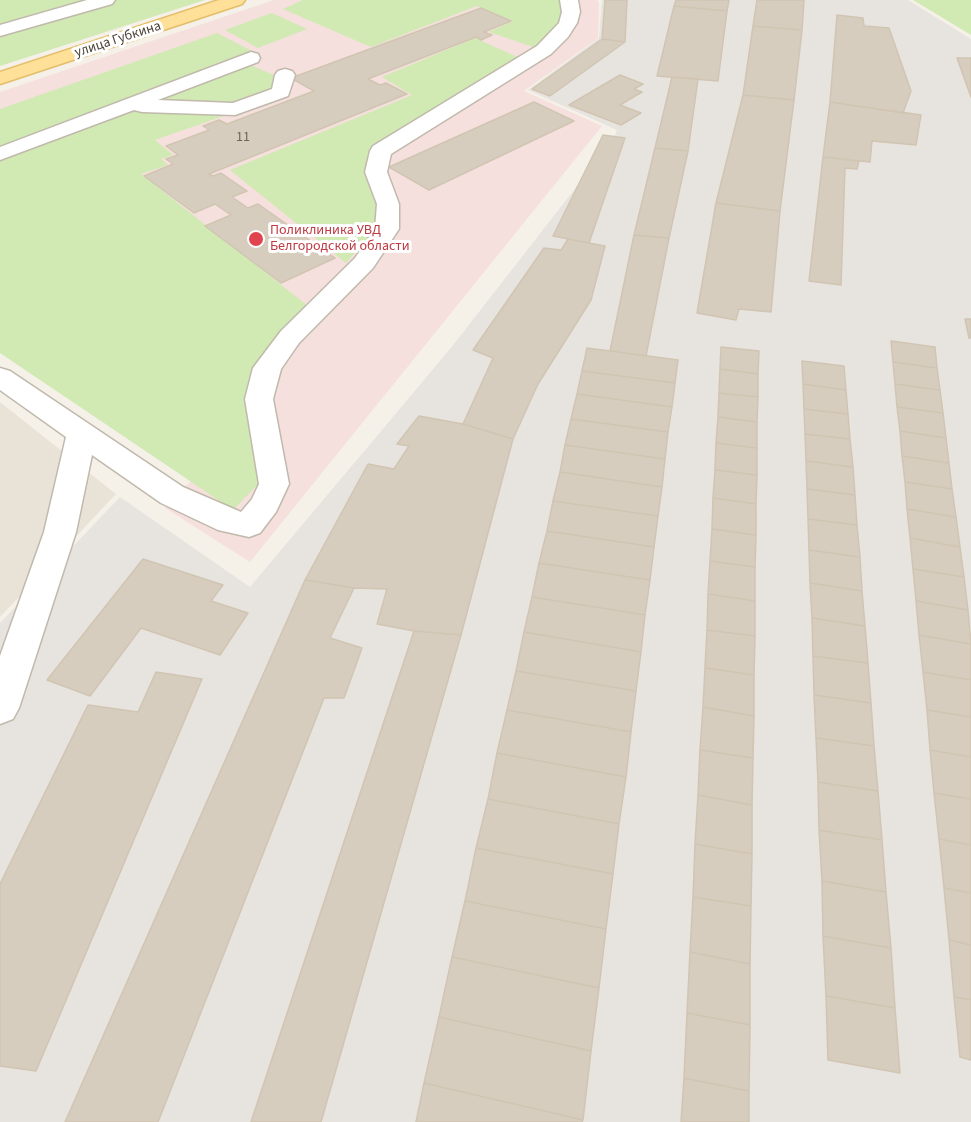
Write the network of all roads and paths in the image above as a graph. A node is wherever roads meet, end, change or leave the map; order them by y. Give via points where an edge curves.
1 (106, 0) edge
2 (236, 0) edge
3 (569, 0) edge
4 (0, 31) edge
5 (251, 57) dead end
6 (285, 75) dead end
7 (0, 78) edge
8 (128, 105) junction
9 (0, 154) edge
10 (0, 377) edge
11 (82, 433) junction
12 (0, 708) edge

1 - 4 lane
2 - 7 main road, улица Губкина
3 - 11 lane via 568,23 544,50 381,151 376,172 388,204 387,229 364,263 290,337 267,368 260,399 274,484 249,525 229,522 172,495
5 - 8 lane
6 - 8 lane via 281,92 235,109
8 - 9 lane
10 - 11 lane
11 - 12 lane via 60,532

